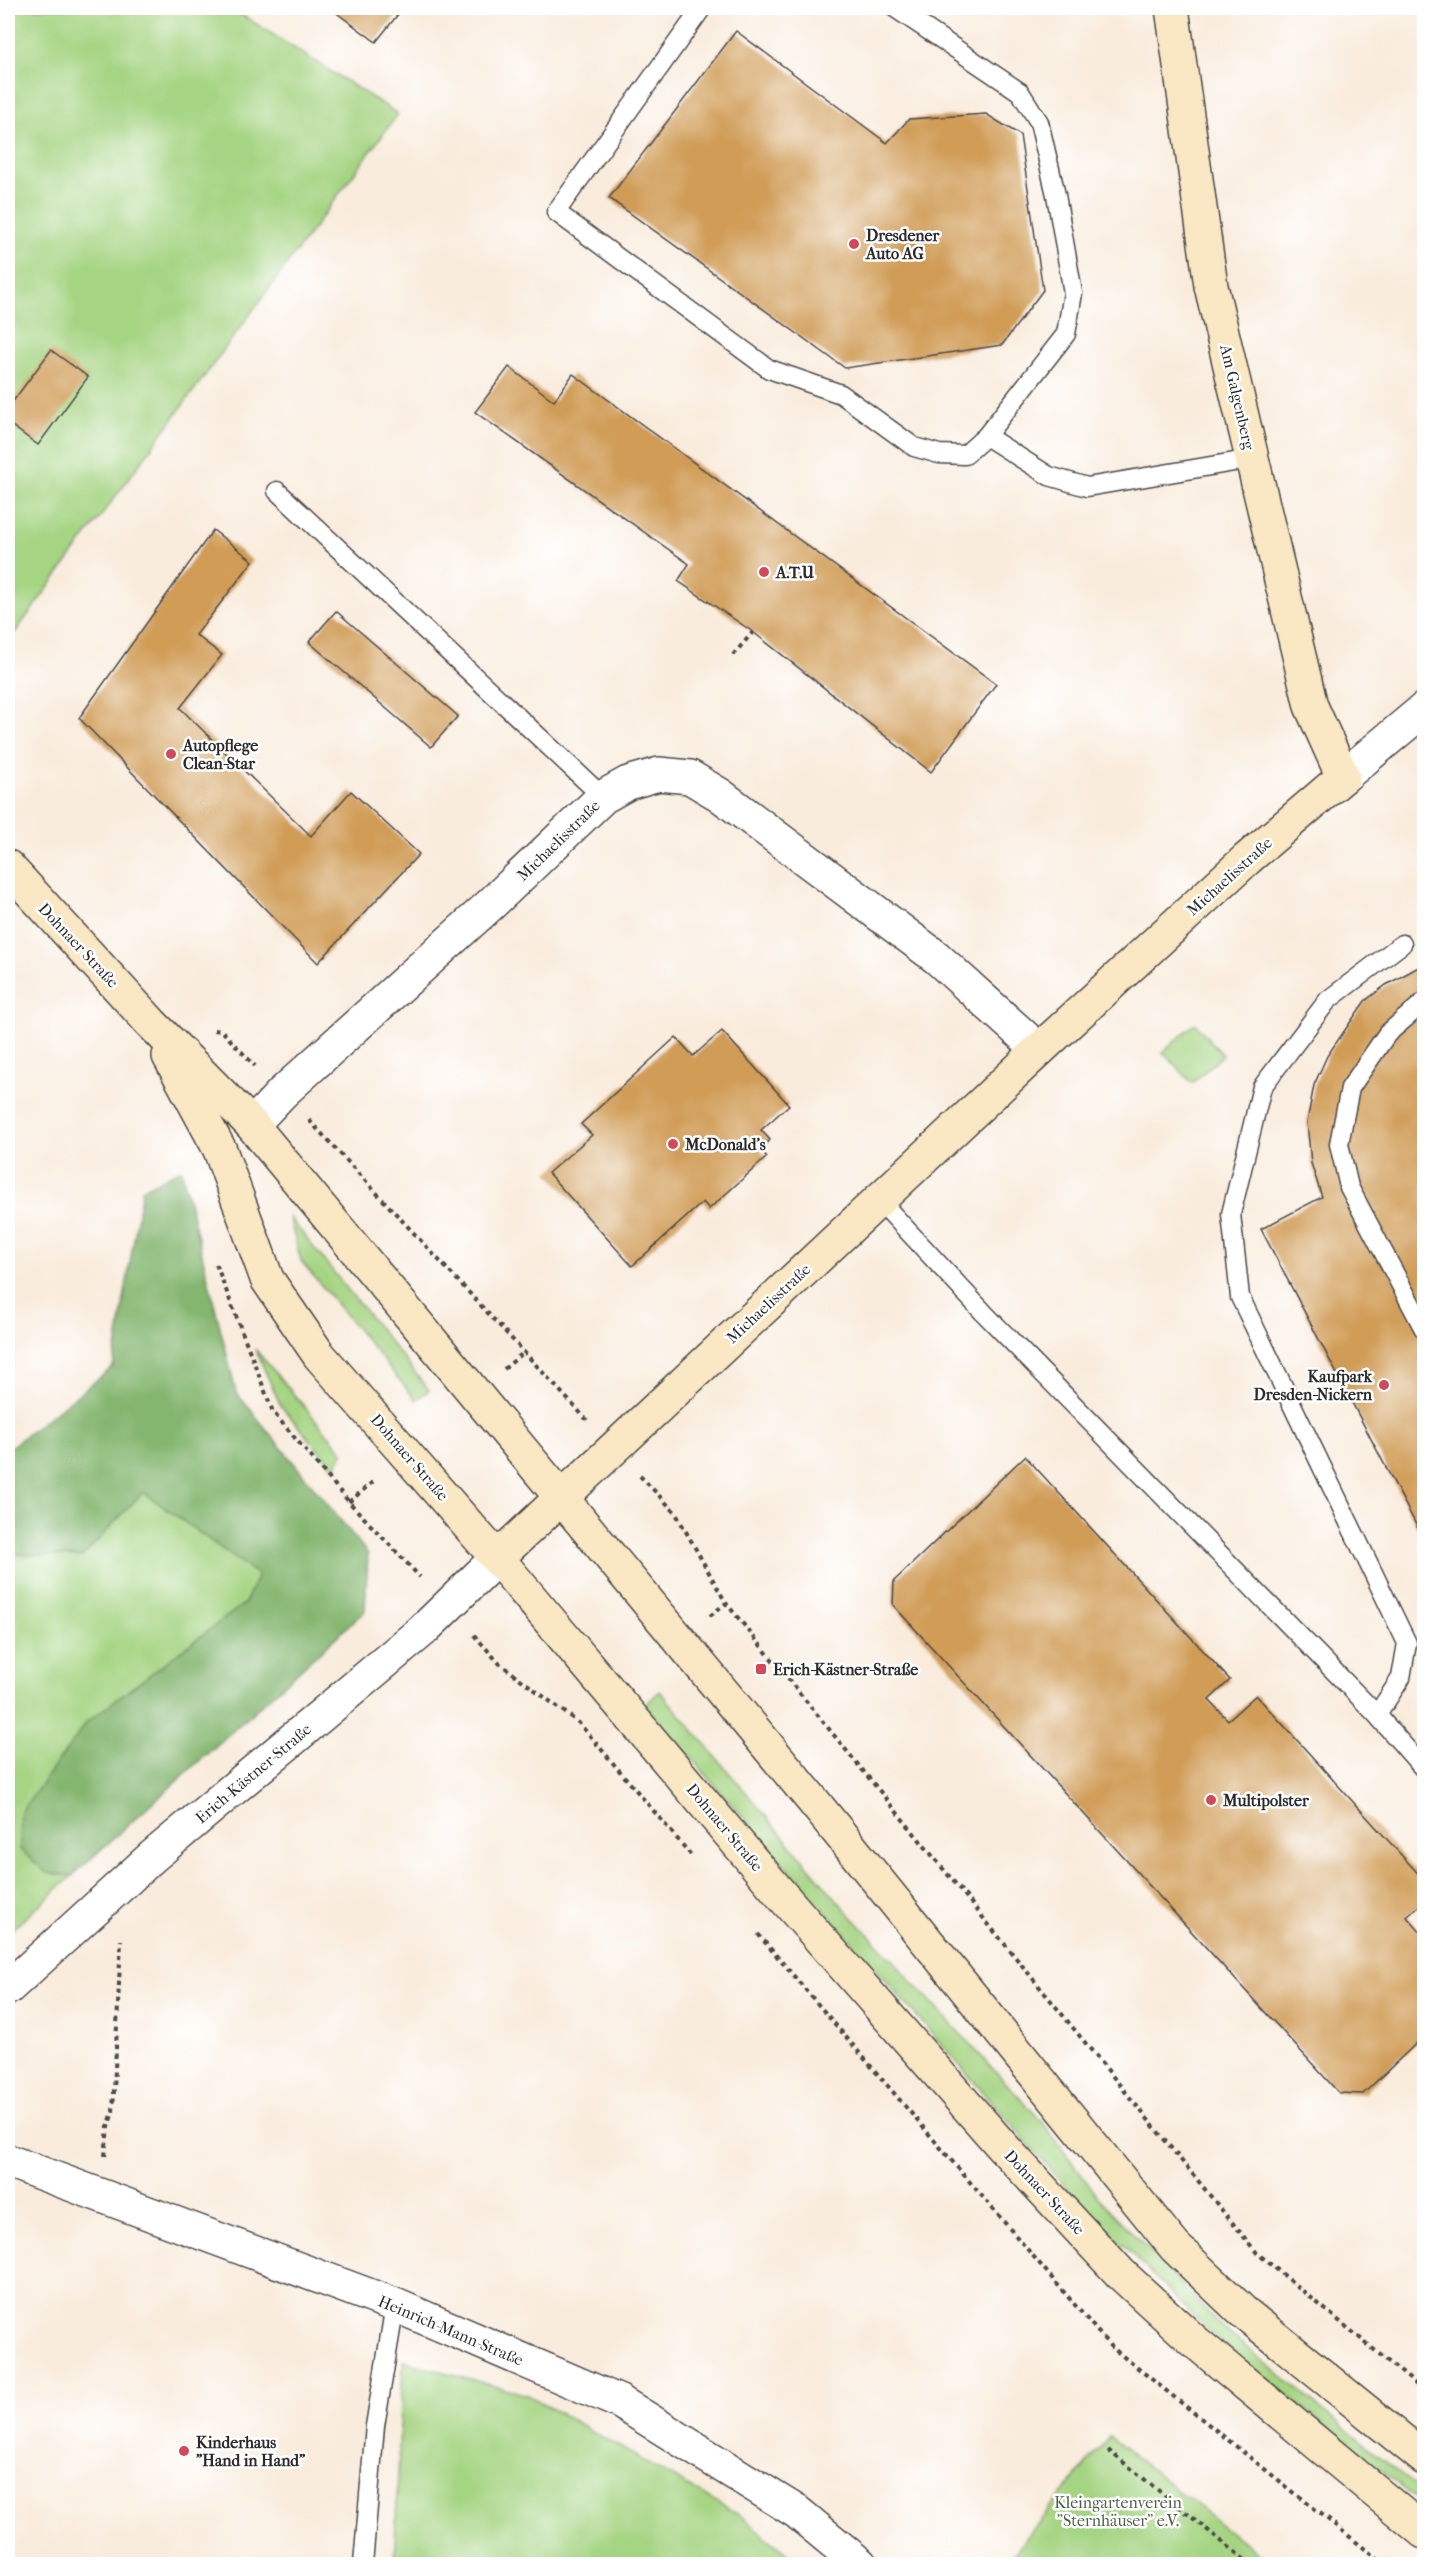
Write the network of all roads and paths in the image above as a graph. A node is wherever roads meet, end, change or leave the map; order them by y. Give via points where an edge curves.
1 (702, 8) edge
2 (895, 8) edge
3 (1172, 8) edge
4 (986, 436) junction
5 (1252, 459) junction
6 (277, 491) dead end
7 (753, 632) dead end
8 (733, 655) dead end
9 (1425, 709) edge
10 (1342, 777) junction
11 (603, 797) junction
12 (8, 867) edge
13 (1402, 944) dead end
14 (1425, 1002) edge
15 (151, 1023) junction
16 (1039, 1050) junction
17 (282, 1093) junction
18 (252, 1125) junction
19 (879, 1200) junction
20 (1425, 1329) edge
21 (613, 1447) junction
22 (560, 1499) junction
23 (497, 1558) junction
24 (1377, 1715) junction
25 (1425, 1769) edge
26 (118, 1888) junction
27 (8, 1988) edge
28 (8, 2161) edge
29 (102, 2196) junction
30 (395, 2305) junction
31 (1425, 2391) edge
32 (1108, 2450) dead end
33 (1425, 2458) edge
34 (1425, 2532) edge
35 (363, 2565) edge
36 (860, 2565) edge
37 (1250, 2565) edge

1 - 4 lane via 556,212 769,369 841,394 914,447 939,454 965,455
2 - 4 lane via 1020,92 1039,122 1056,195 1073,293 1066,334
3 - 5 main road, Am Galgenberg via 1211,285
4 - 5 lane via 1049,476 1087,487
5 - 10 main road, Am Galgenberg via 1311,706
6 - 11 lane
7 - 8 path
9 - 10 street, Michaelisstraße
10 - 16 main road, Michaelisstraße
11 - 16 street, Michaelisstraße via 627,783 659,774 690,777 720,795 936,957
11 - 17 street, Michaelisstraße
12 - 15 main road, Dohnaer Straße
13 - 24 lane via 1328,1000 1262,1086 1231,1214 1240,1297 1407,1643 1401,1678
14 - 20 lane via 1387,1034 1350,1088 1339,1144 1349,1187
15 - 17 path via 222,1031
15 - 18 main road, Dohnaer Straße
15 - 23 main road, Dohnaer Straße via 220,1150 267,1279 319,1355
16 - 19 main road, Michaelisstraße
17 - 18 street, Michaelisstraße
17 - 21 path
18 - 22 main road, Dohnaer Straße
19 - 21 main road, Michaelisstraße
19 - 24 lane via 984,1313
21 - 22 main road, Michaelisstraße
21 - 31 path via 675,1512 726,1603 1257,2253
22 - 23 main road, Michaelisstraße
22 - 33 main road, Dohnaer Straße via 814,1802 1175,2247 1242,2311
23 - 26 street, Erich-Kästner-Straße via 423,1631
23 - 34 main road, Dohnaer Straße via 778,1891 1121,2274 1193,2340
24 - 25 lane
26 - 27 street, Erich-Kästner-Straße
26 - 29 path via 122,1924 113,2112 108,2127
28 - 29 street, Heinrich-Mann-Straße
29 - 30 street, Heinrich-Mann-Straße
30 - 35 lane via 375,2426
30 - 36 street, Heinrich-Mann-Straße via 620,2402 797,2512
32 - 37 path

